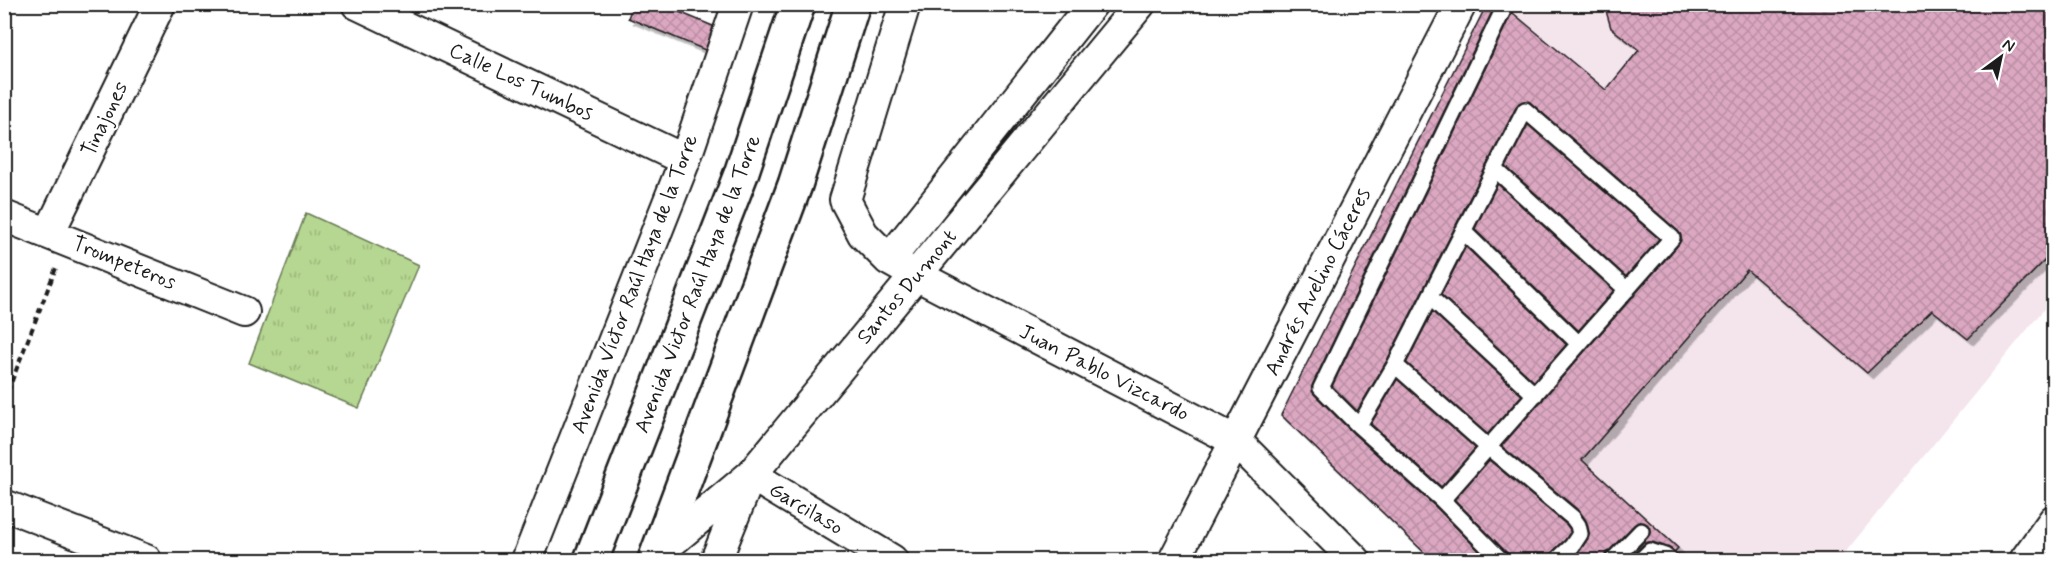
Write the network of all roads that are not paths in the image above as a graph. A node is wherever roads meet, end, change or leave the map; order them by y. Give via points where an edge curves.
1 (160, 4) edge
2 (357, 4) edge
3 (738, 4) edge
4 (798, 4) edge
5 (853, 4) edge
6 (905, 4) edge
7 (1092, 4) edge
8 (1140, 4) edge
9 (1461, 4) edge
10 (1506, 4) edge
11 (686, 160) junction
12 (1495, 169) junction
13 (4, 216) edge
14 (1463, 231) junction
15 (58, 236) junction
16 (889, 260) junction
17 (916, 276) junction
18 (1627, 290) junction
19 (1430, 297) junction
20 (244, 312) dead end
21 (1579, 345) junction
22 (1395, 365) junction
23 (1535, 394) junction
24 (1359, 426) junction
25 (1236, 441) junction
26 (1488, 447) junction
27 (751, 475) junction
28 (1442, 500) junction
29 (4, 505) edge
30 (2054, 520) edge
31 (1641, 531) dead end
32 (657, 558) edge
33 (146, 561) edge
34 (527, 561) edge
35 (591, 561) edge
36 (716, 561) edge
37 (892, 561) edge
38 (1174, 561) edge
39 (1355, 561) edge
40 (1501, 561) edge
41 (1557, 561) edge
42 (1613, 561) edge
43 (1641, 561) edge
44 (1670, 561) edge
45 (2025, 561) edge

1 - 15 street, Tinajones
2 - 11 street, Calle Los Tumbos
3 - 11 street, Avenida Víctor Raúl Haya de la Torre
4 - 35 main road, Avenida Victor Raúl Haya de la Torre via 741,174
5 - 32 main road via 795,185
6 - 16 street, Juan Pablo Vizcardo via 845,201 862,234
7 - 16 street, Santos Dumont
8 - 17 street, Santos Dumont
9 - 25 street, Andrés Avelino Cáceres
10 - 24 lane via 1321,388
11 - 34 street, Avenida Víctor Raúl Haya de la Torre
12 - 14 lane
12 - 18 lane
12 - 18 lane via 1525,110 1672,238
13 - 15 street, Trompeteros
14 - 19 lane
14 - 21 lane
15 - 20 street, Trompeteros
16 - 17 street, Juan Pablo Vizcardo
17 - 25 street, Juan Pablo Vizcardo
17 - 27 street, Santos Dumont
18 - 21 lane
19 - 22 lane
19 - 23 lane
21 - 23 lane
22 - 24 lane
22 - 26 lane
23 - 26 lane
24 - 28 lane
25 - 38 street, Andrés Avelino Cáceres
25 - 39 street, Juan Pablo Vizcardo
26 - 28 lane
26 - 41 lane via 1578,525 1580,534
27 - 32 street, Santos Dumont
27 - 36 street
27 - 37 street, Garcilaso
28 - 40 lane
29 - 33 street
30 - 45 street
31 - 42 lane
43 - 44 lane via 1650,551

